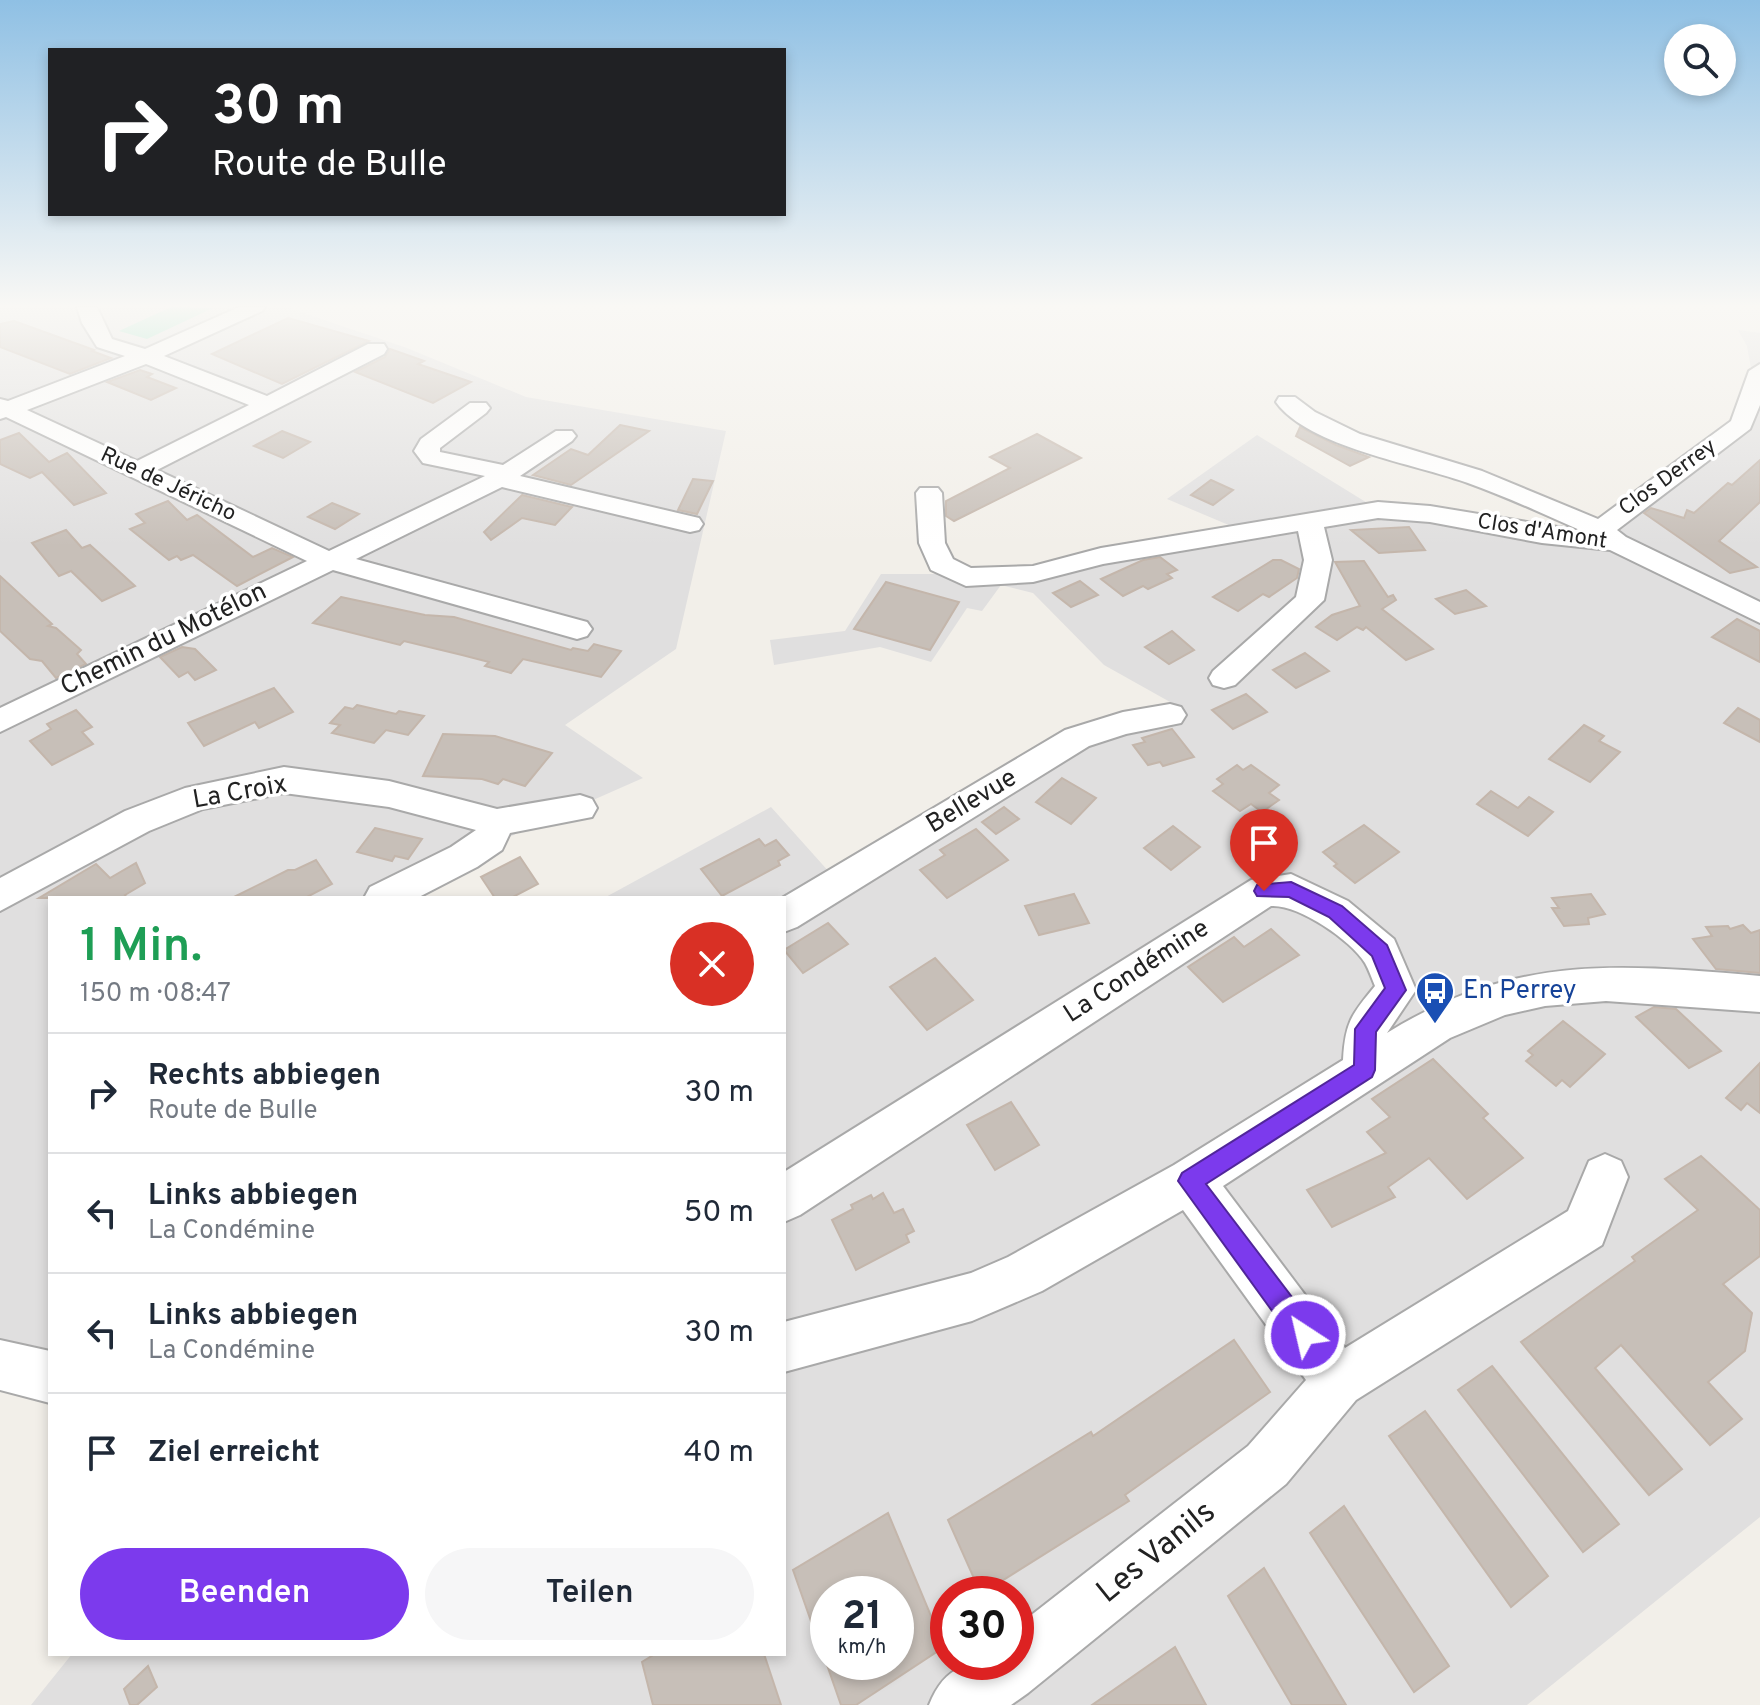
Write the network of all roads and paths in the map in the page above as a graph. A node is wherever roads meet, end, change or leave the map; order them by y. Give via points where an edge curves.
1 (64, 387) edge
2 (224, 387) edge
3 (302, 387) edge
4 (1755, 387) edge
5 (1287, 402) dead end
6 (268, 404) junction
7 (478, 408) dead end
8 (3, 409) edge
9 (564, 436) dead end
10 (138, 470) junction
11 (502, 476) junction
12 (929, 493) dead end
13 (1309, 521) junction
14 (690, 524) dead end
15 (1610, 537) junction
16 (327, 560) junction
17 (1760, 614) edge
18 (577, 629) dead end
19 (1224, 678) dead end
20 (1170, 715) dead end
21 (0, 721) edge
22 (580, 808) dead end
23 (497, 822) junction
24 (0, 896) edge
25 (387, 896) edge
26 (786, 915) edge
27 (1760, 994) edge
28 (1364, 1070) junction
29 (1605, 1177) dead end
30 (1190, 1181) junction
31 (786, 1198) edge
32 (786, 1346) edge
33 (0, 1365) edge
34 (48, 1377) edge
35 (1338, 1382) junction
36 (959, 1705) edge

1 - 8 street, Rue de Jéricho
2 - 6 street
3 - 6 street
4 - 15 street, Clos Derrey via 1742,424 1611,519
5 - 15 street, Clos d'Amont via 1333,431 1473,476
6 - 10 street
7 - 11 street via 426,451 432,458
8 - 10 street, Rue de Jéricho
9 - 11 street
10 - 16 street, Rue de Jéricho
11 - 14 street
11 - 16 street
12 - 13 street, Clos d'Amont via 932,543 941,564 966,577 1033,574 1101,556
13 - 15 street, Clos d'Amont via 1378,510 1542,535
13 - 19 street via 1318,560 1310,600
15 - 17 street, Clos d'Amont
16 - 18 street, Rue de Jéricho
16 - 21 street, Chemin du Motélon
20 - 26 street, Bellevue via 1077,738
22 - 23 street, La Croix
23 - 24 street, La Croix via 389,794 284,780 197,797 137,821
23 - 25 street via 489,840 464,857
27 - 28 street via 1635,984 1516,994 1435,1025
28 - 30 street
28 - 31 street, La Condémine via 1365,1029 1396,990 1380,951 1335,912 1291,889 1264,891
29 - 35 street, Les Vanils via 1585,1228
30 - 32 street via 1083,1244 972,1297
30 - 35 street
33 - 34 street
35 - 36 street, Les Vanils via 1267,1465

